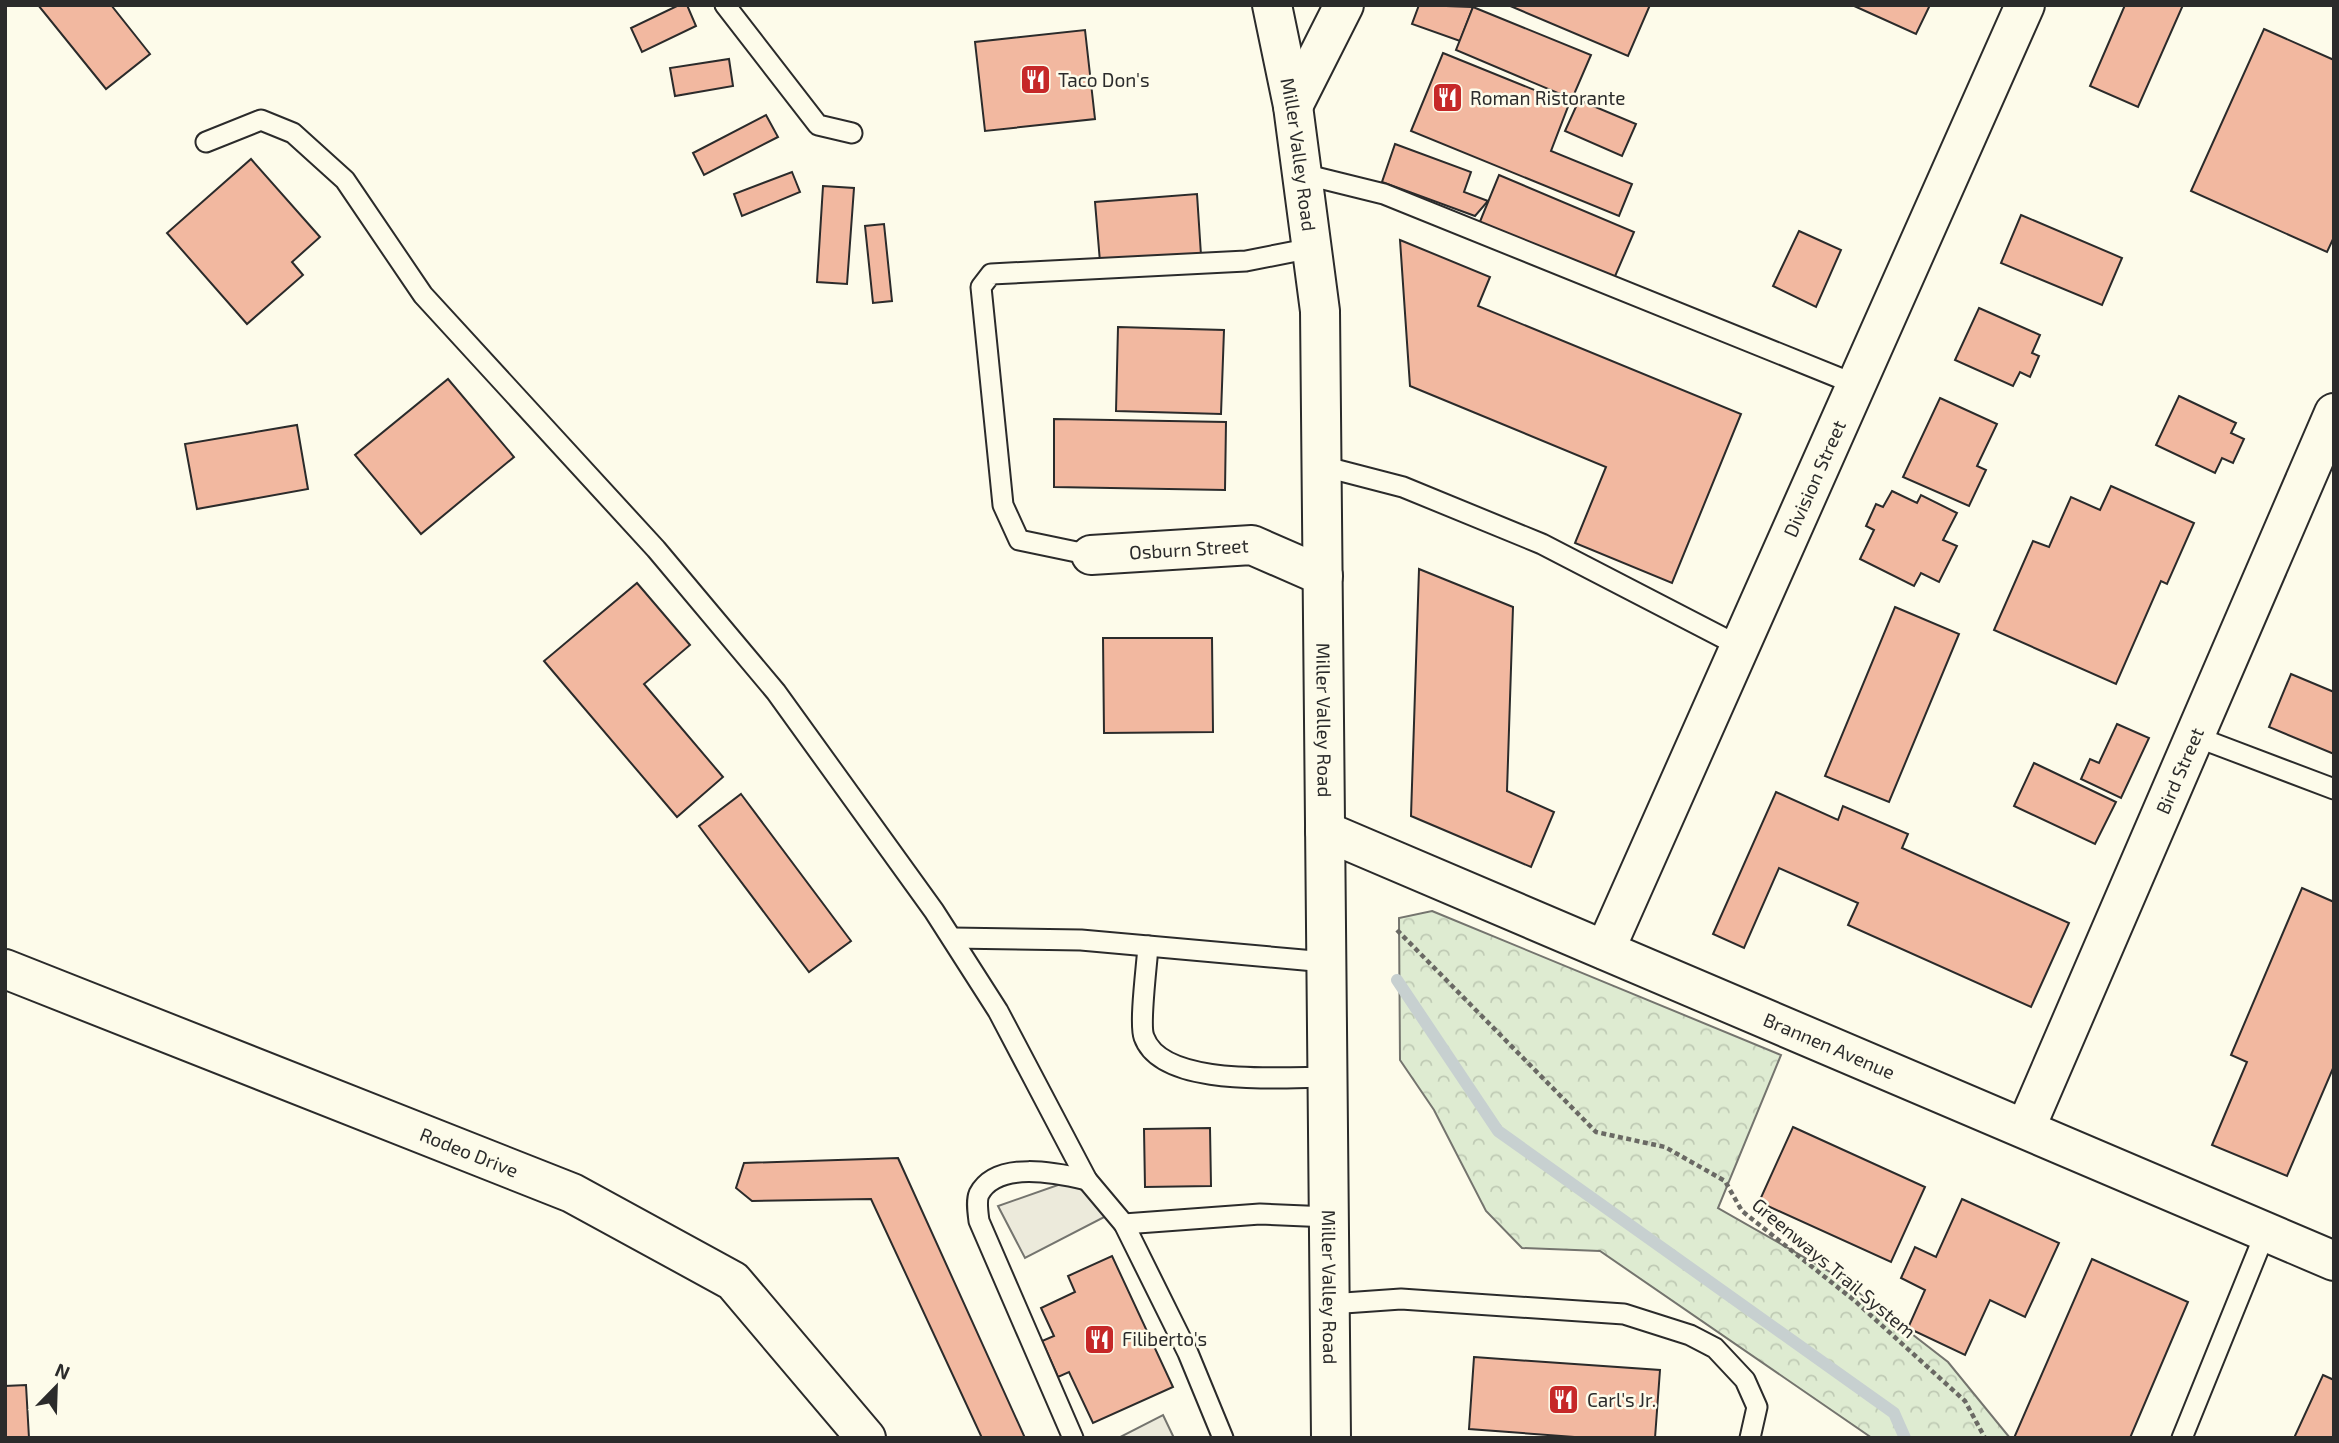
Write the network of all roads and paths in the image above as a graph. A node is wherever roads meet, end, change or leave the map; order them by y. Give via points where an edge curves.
1 (725, 5) edge
2 (1272, 5) edge
3 (1344, 5) edge
4 (2025, 5) edge
5 (1293, 106) junction
6 (852, 133) dead end
7 (206, 142) dead end
8 (1303, 174) junction
9 (1312, 248) junction
10 (1857, 385) junction
11 (2334, 413) edge
12 (1322, 466) junction
13 (1091, 555) joint
14 (1323, 576) junction
15 (1741, 647) junction
16 (2194, 736) junction
17 (2334, 789) edge
18 (1325, 831) junction
19 (1397, 930) dead end
20 (951, 938) junction
21 (1148, 946) junction
22 (1605, 950) junction
23 (1326, 962) junction
24 (5, 969) edge
25 (1328, 1077) junction
26 (2026, 1127) junction
27 (1087, 1180) junction
28 (1329, 1217) junction
29 (1124, 1224) junction
30 (2266, 1231) junction
31 (2334, 1261) edge
32 (1330, 1304) junction
33 (866, 1438) edge
34 (1073, 1438) edge
35 (1223, 1438) edge
36 (1331, 1438) edge
37 (1750, 1438) edge
38 (1985, 1438) edge
39 (2182, 1438) edge

1 - 6 lane via 818,125
2 - 5 street, Miller Valley Road
3 - 5 street
4 - 10 street, Division Street
5 - 8 street, Miller Valley Road
7 - 20 lane via 261,120 293,133 345,180 423,295 656,549 776,692
8 - 9 street, Miller Valley Road
8 - 10 lane via 1384,194
9 - 12 street, Miller Valley Road via 1320,311
9 - 13 lane via 1246,261 991,275 981,287 1003,505 1019,540
10 - 15 street, Division Street
11 - 16 street, Bird Street
12 - 14 street, Miller Valley Road
12 - 15 lane via 1403,487 1542,544
13 - 14 street, Osburn Street via 1252,545
14 - 18 street, Miller Valley Road
15 - 22 street, Division Street
16 - 17 lane
16 - 26 street, Bird Street
18 - 22 street, Brannen Avenue
18 - 23 street, Miller Valley Road
19 - 38 path, Greenways Trail System via 1596,1132 1665,1147 1725,1181 1742,1211 1855,1301 1965,1401
20 - 21 lane
20 - 27 lane via 998,1011
21 - 23 lane
21 - 25 lane via 1143,1036 1155,1055 1180,1069 1231,1076
22 - 26 street, Brannen Avenue
23 - 25 street, Miller Valley Road
24 - 33 street, Rodeo Drive via 572,1193 733,1281
25 - 28 street, Miller Valley Road
26 - 30 street, Brannen Avenue
27 - 29 lane
27 - 34 lane via 1043,1171 1017,1172 988,1181 978,1196 979,1221
28 - 29 lane via 1260,1214
28 - 32 street, Miller Valley Road
29 - 35 lane via 1188,1353
30 - 31 street, Brannen Avenue
30 - 39 lane
32 - 36 street, Miller Valley Road
32 - 37 lane via 1401,1299 1624,1314 1690,1335 1715,1348 1745,1380 1757,1407

